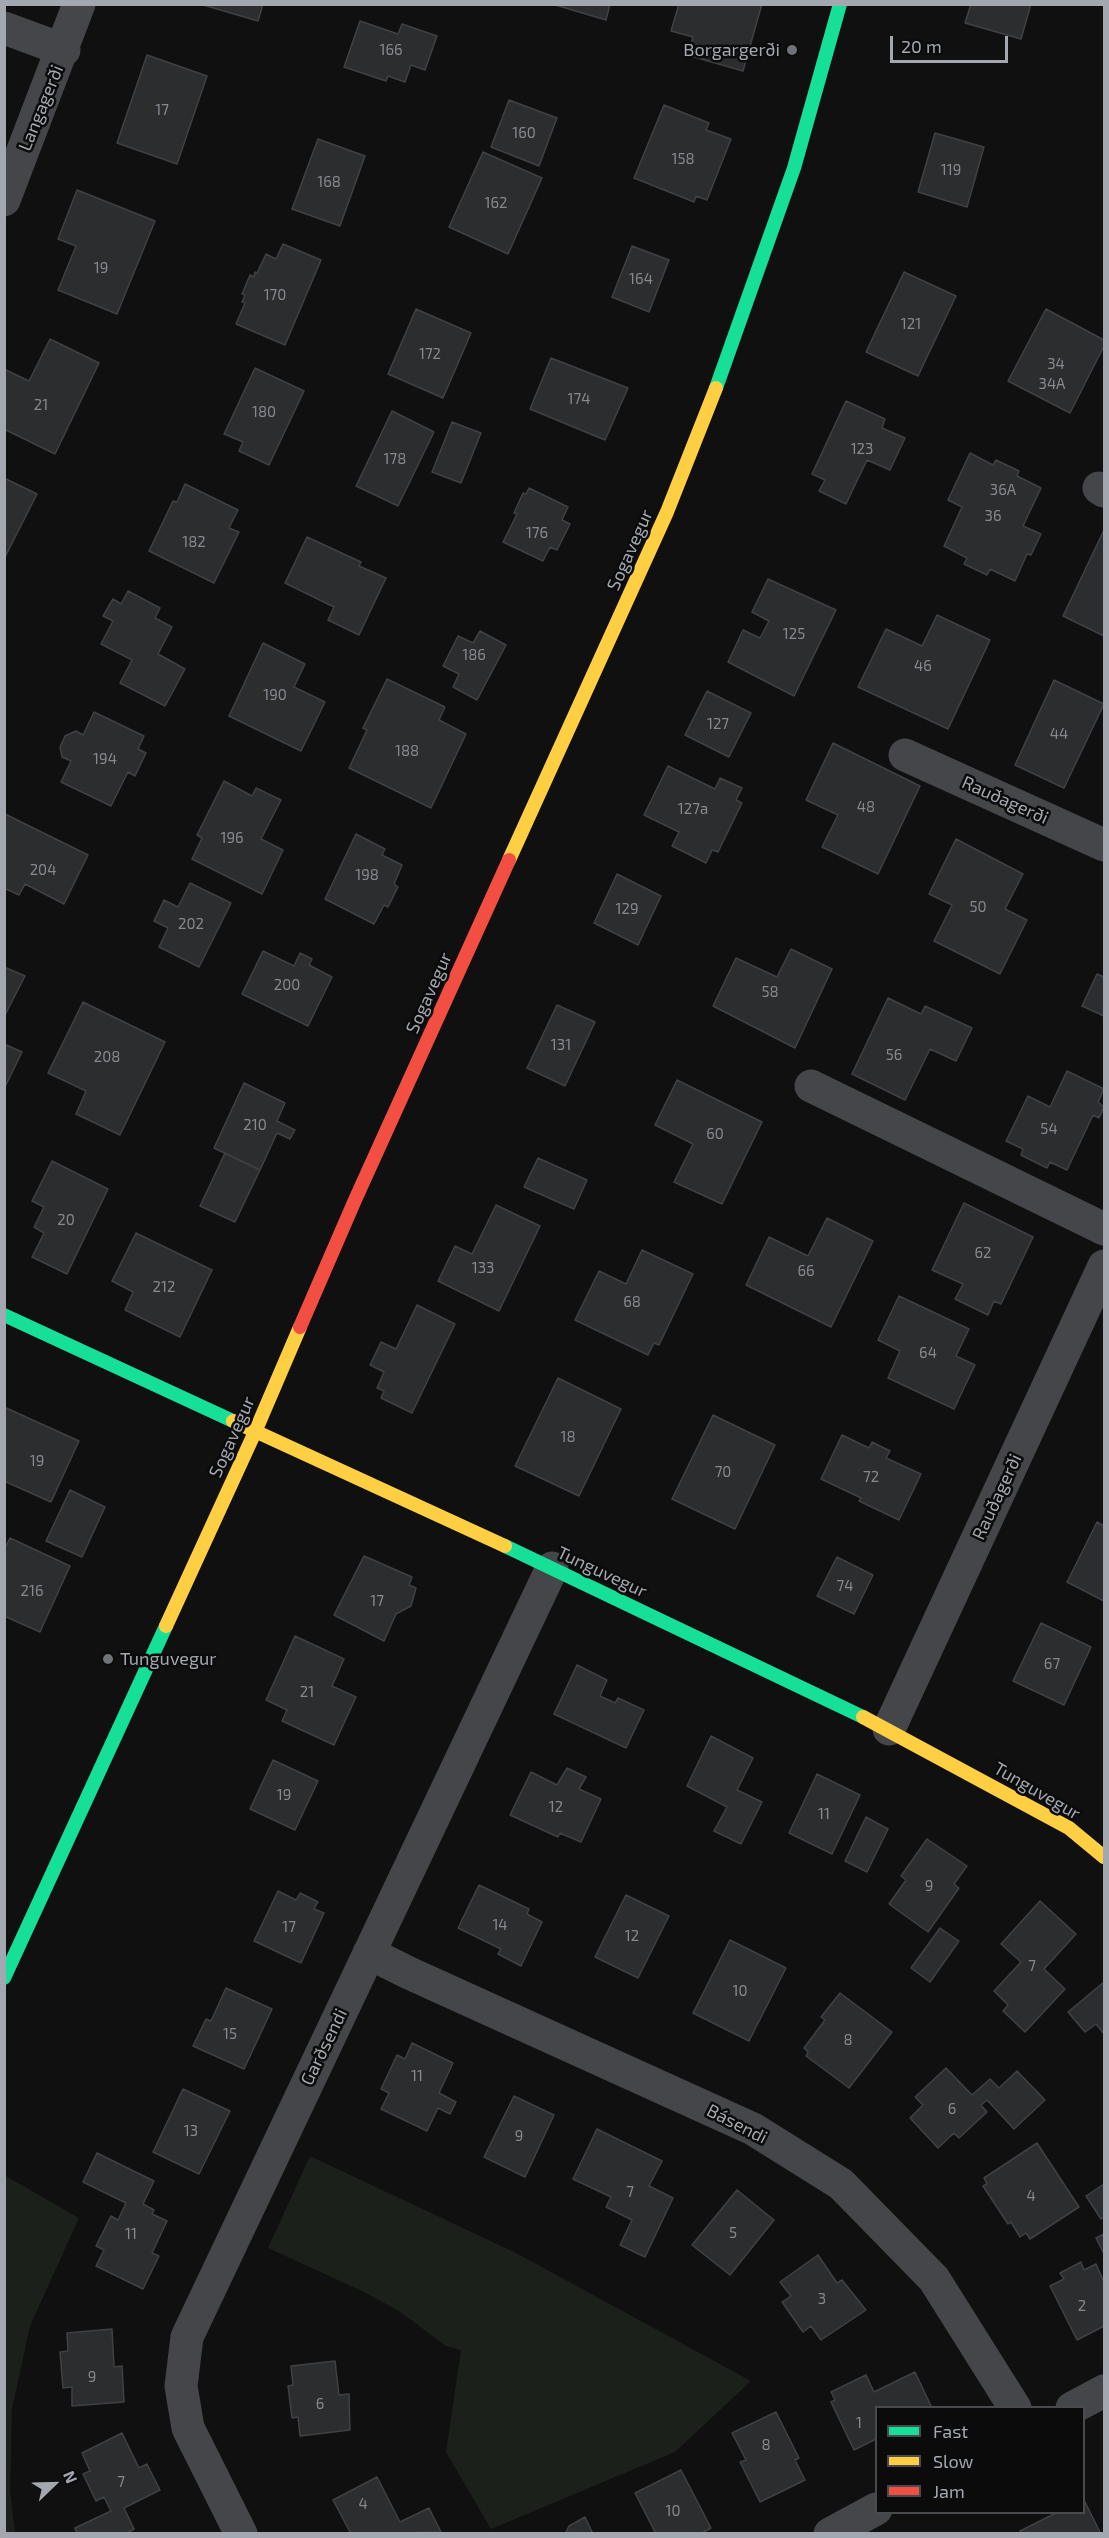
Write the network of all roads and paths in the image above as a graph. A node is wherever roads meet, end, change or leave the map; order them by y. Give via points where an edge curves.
1 (80, 4) edge
2 (840, 4) edge
3 (4, 28) edge
4 (64, 50) junction
5 (4, 200) edge
6 (905, 755) dead end
7 (1104, 845) edge
8 (811, 1086) dead end
9 (1104, 1229) edge
10 (1104, 1266) edge
11 (6, 1318) edge
12 (255, 1432) junction
13 (552, 1568) junction
14 (889, 1729) junction
15 (1104, 1857) edge
16 (369, 1953) junction
17 (4, 1978) edge
18 (1104, 2391) edge
19 (1014, 2406) edge
20 (1076, 2406) edge
21 (875, 2510) edge
22 (241, 2534) edge
23 (830, 2534) edge

1 - 4 street, Langagerði
2 - 12 street, Sogavegur via 794,168 731,349 667,512
3 - 4 street, Langagerði
4 - 5 street, Langagerði
6 - 7 street, Rauðagerði
8 - 9 street
10 - 14 street, Rauðagerði
11 - 12 street, Tunguvegur
12 - 13 street, Tunguvegur
12 - 17 street, Sogavegur
13 - 14 street, Tunguvegur
13 - 16 street, Garðsendi
14 - 15 street, Tunguvegur via 1069,1828
16 - 19 street, Básendi via 753,2129 842,2184 934,2279
16 - 22 street, Garðsendi via 187,2337 181,2386 188,2428
18 - 20 street
21 - 23 street

